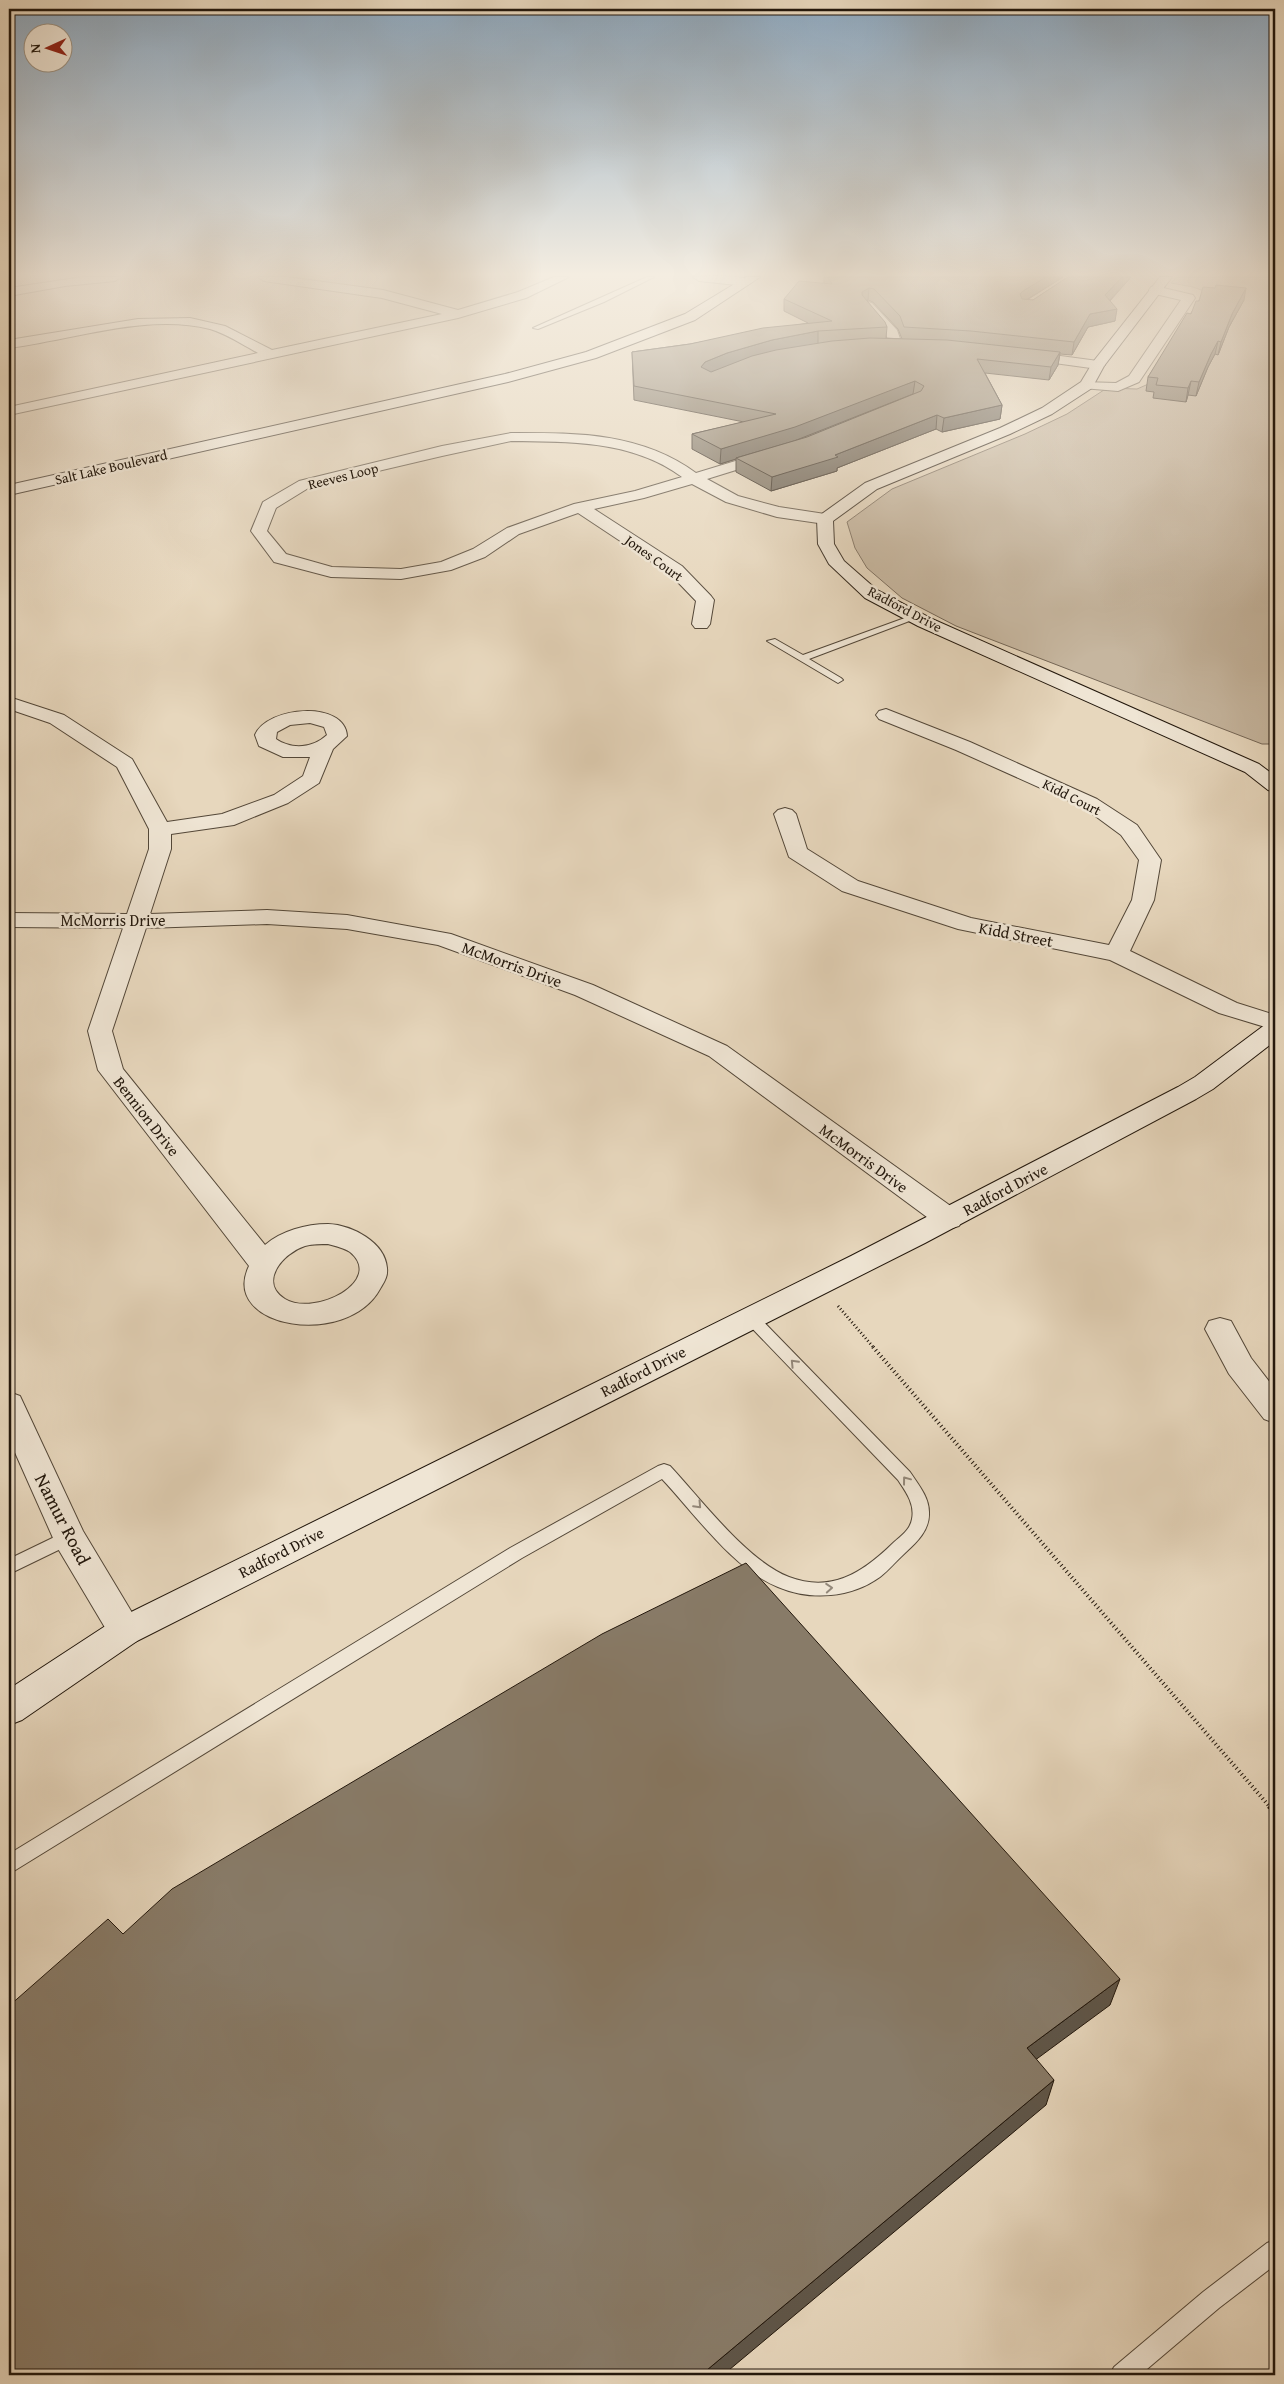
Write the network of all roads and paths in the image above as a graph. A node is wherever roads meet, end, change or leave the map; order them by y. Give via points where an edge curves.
1 (111, 388) edge
2 (461, 388) edge
3 (1082, 388) edge
4 (9, 410) edge
5 (792, 449) edge
6 (693, 478) junction
7 (9, 490) edge
8 (580, 507) junction
9 (825, 519) junction
10 (916, 618) junction
11 (701, 624) dead end
12 (772, 641) dead end
13 (802, 658) junction
14 (838, 680) dead end
15 (9, 703) edge
16 (886, 715) dead end
17 (324, 747) dead end
18 (1275, 765) edge
19 (1252, 768) junction
20 (1275, 786) edge
21 (785, 814) dead end
22 (160, 830) junction
23 (9, 920) edge
24 (138, 921) junction
25 (1117, 954) junction
26 (1275, 1023) edge
27 (1275, 1029) edge
28 (948, 1219) junction
29 (263, 1263) dead end
30 (819, 1285) junction
31 (750, 1317) junction
32 (1220, 1329) dead end
33 (9, 1404) edge
34 (1275, 1412) edge
35 (69, 1537) junction
36 (9, 1566) edge
37 (125, 1631) junction
38 (9, 1709) edge
39 (1275, 1813) edge
40 (9, 1864) edge
41 (1275, 2251) edge
42 (1122, 2375) edge

1 - 4 street
2 - 7 street, Salt Lake Boulevard
3 - 9 street via 1047,411 1005,431 871,486
5 - 6 street
6 - 8 street, Reeves Loop via 638,495
6 - 8 street, Reeves Loop via 670,462 636,448 586,438 510,437 304,484 269,505 259,531 280,558 331,572 402,574 445,566 479,553 513,531
6 - 9 street, Reeves Loop via 732,499 777,512
8 - 11 street, Jones Court via 676,570 705,600
9 - 10 street, Radford Drive via 826,544 836,564 871,594
10 - 13 lane
10 - 19 street, Radford Drive
12 - 13 lane
13 - 14 lane
15 - 22 street via 57,719 125,763
16 - 25 street, Kidd Court via 1090,803 1129,830 1150,860 1142,900
17 - 22 street via 312,778 281,799 226,820
18 - 19 street
19 - 20 street, Radford Drive
21 - 25 street, Kidd Street via 797,852 850,886 966,924
22 - 24 street, Bennion Drive via 160,849
23 - 24 street, McMorris Drive
24 - 28 street, McMorris Drive via 267,917 347,922 443,939 584,990 718,1051
24 - 29 street, Bennion Drive via 100,1031 111,1070
25 - 26 street, Kidd Street via 1228,1008
27 - 28 street, Radford Drive via 1204,1083
28 - 30 street, Radford Drive
30 - 31 street, Radford Drive
30 - 39 path
31 - 37 street, Radford Drive
40 -> 31 lane via 516,1553 664,1470 752,1562 772,1577 794,1586 835,1588 862,1580 875,1572 917,1529 921,1514 917,1497 904,1476
32 - 34 street via 1240,1366
33 - 35 street, Namur Road
35 - 36 lane
35 - 37 street, Namur Road
37 - 38 street, Radford Drive
41 - 42 lane

